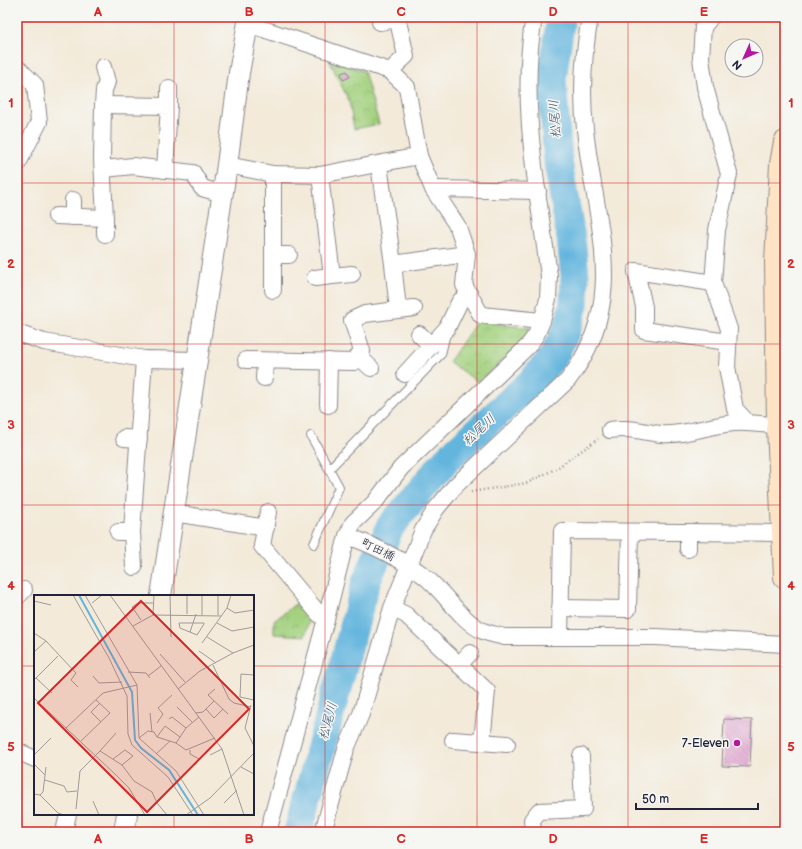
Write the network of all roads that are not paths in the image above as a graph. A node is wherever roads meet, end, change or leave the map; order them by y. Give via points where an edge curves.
1 (534, 17) edge
2 (590, 17) edge
3 (711, 17) edge
4 (397, 18) edge
5 (249, 20) edge
6 (380, 22) dead end
7 (17, 67) edge
8 (103, 67) dead end
9 (390, 71) junction
10 (169, 88) dead end
11 (103, 105) junction
12 (169, 106) junction
13 (785, 142) edge
14 (419, 156) junction
15 (17, 165) edge
16 (227, 165) junction
17 (380, 165) junction
18 (104, 169) junction
19 (165, 170) junction
20 (273, 174) junction
21 (320, 175) junction
22 (432, 189) junction
23 (538, 191) junction
24 (223, 194) junction
25 (73, 200) dead end
26 (56, 216) dead end
27 (73, 217) junction
28 (467, 254) junction
29 (393, 264) junction
30 (352, 274) dead end
31 (332, 276) junction
32 (314, 278) dead end
33 (713, 283) junction
34 (273, 290) dead end
35 (470, 294) junction
36 (414, 308) dead end
37 (398, 309) junction
38 (542, 321) junction
39 (447, 328) junction
40 (17, 333) edge
41 (419, 334) dead end
42 (728, 342) junction
43 (431, 345) junction
44 (358, 356) junction
45 (144, 359) junction
46 (196, 360) junction
47 (246, 360) dead end
48 (265, 361) junction
49 (329, 361) junction
50 (371, 368) dead end
51 (405, 374) dead end
52 (264, 378) dead end
53 (328, 406) dead end
54 (748, 423) junction
55 (781, 426) edge
56 (610, 430) road end
57 (311, 436) dead end
58 (330, 468) junction
59 (268, 512) dead end
60 (174, 513) junction
61 (266, 528) junction
62 (630, 532) junction
63 (688, 532) junction
64 (784, 533) junction
65 (350, 537) junction
66 (314, 544) dead end
67 (688, 549) dead end
68 (407, 564) junction
69 (134, 567) dead end
70 (785, 577) edge
71 (161, 595) edge
72 (392, 608) junction
73 (560, 608) junction
74 (326, 619) junction
75 (560, 637) junction
76 (785, 644) edge
77 (470, 653) dead end
78 (459, 665) junction
79 (453, 740) dead end
80 (482, 742) junction
81 (507, 744) dead end
82 (17, 751) edge
83 (581, 756) dead end
84 (34, 759) edge
85 (68, 815) edge
86 (127, 815) edge
87 (64, 832) edge
88 (124, 832) edge
89 (268, 832) edge
90 (324, 832) edge
91 (533, 832) edge

1 - 23 street via 529,47 528,103
2 - 68 street via 583,56 582,96 605,263 600,321 582,363 568,380 455,486 436,508
3 - 33 street via 703,27 701,58 705,87 729,174 717,230
4 - 6 street
4 - 9 street via 406,56
5 - 9 street
5 - 16 street
7 - 15 street via 35,84 39,122
8 - 11 street via 107,82
9 - 14 street via 407,87
10 - 12 street
11 - 12 street
11 - 18 street
12 - 19 street
13 - 55 main road via 781,164 776,262
14 - 17 street
14 - 22 street
16 - 20 street
16 - 24 street
17 - 21 street
17 - 29 street
18 - 19 street via 133,166
18 - 27 street via 105,226
19 - 24 street via 192,173 202,188
20 - 21 street
20 - 34 street via 281,255
21 - 31 street
22 - 23 street
22 - 28 street via 458,227
23 - 38 street via 549,276 548,299
24 - 46 street
25 - 27 street
26 - 27 street
28 - 29 street
28 - 35 street via 464,284
29 - 37 street
30 - 31 street
31 - 32 street
33 - 42 street via 728,329
33 - 42 street via 636,271 644,306 644,330
35 - 38 street via 481,315
35 - 39 street via 460,301
36 - 37 street
37 - 44 street via 365,314 352,320 362,351
38 - 65 street via 528,346 401,468 375,502 353,523
39 - 43 street
39 - 58 lane via 441,354
40 - 45 street via 44,342
41 - 43 street
42 - 54 street via 727,367 735,409
43 - 51 street
44 - 49 street via 354,362
44 - 50 street
45 - 46 street
45 - 69 street via 131,439 125,532
46 - 60 street
47 - 48 street
48 - 49 street
48 - 52 street
49 - 53 street
54 - 55 street
54 - 56 street via 738,422 663,434 627,428
55 - 64 main road
57 - 58 lane
58 - 66 lane via 340,487
59 - 61 street
60 - 61 street
60 - 71 street
61 - 74 street via 262,546
62 - 63 street
62 - 73 street via 562,531
62 - 73 street via 628,609
63 - 64 street
63 - 67 street
64 - 70 main road
65 - 68 street, 町田橋
65 - 74 street
68 - 72 street
68 - 75 street, 町田橋 via 434,584 467,619 483,631 504,637
72 - 78 street via 406,615
72 - 90 street via 361,714 346,749
73 - 75 street
74 - 89 street
75 - 76 street, 町田橋 via 656,637
77 - 78 street
78 - 80 street via 487,691
79 - 80 street
80 - 81 street
82 - 84 street
83 - 91 street via 583,809 539,811 532,820
85 - 87 street
86 - 88 street

